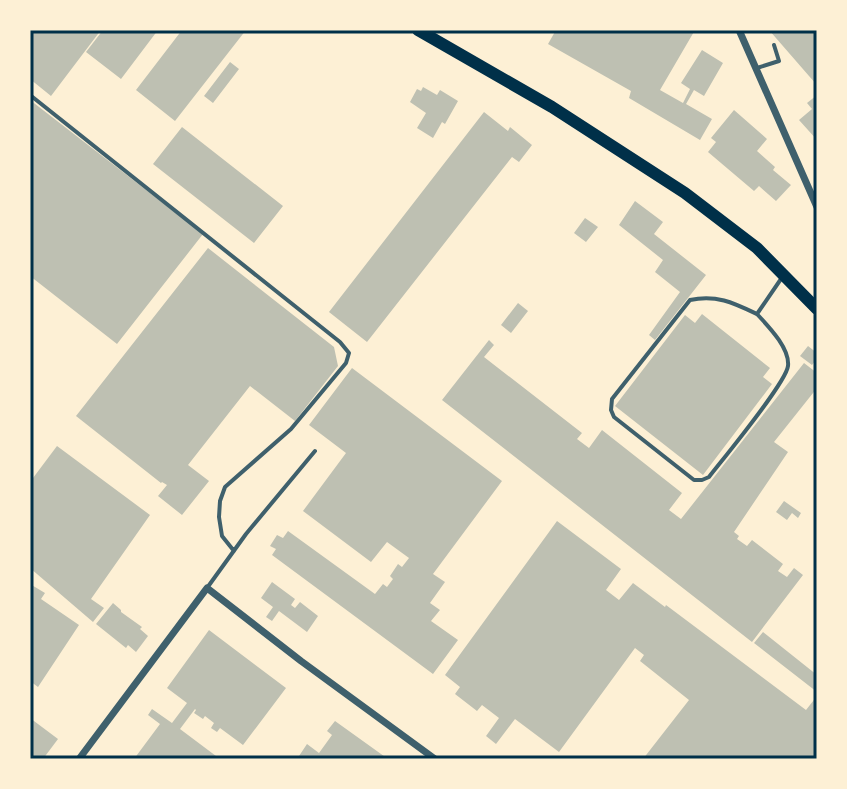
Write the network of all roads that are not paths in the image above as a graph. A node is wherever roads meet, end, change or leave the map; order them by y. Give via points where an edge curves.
1 (418, 30) edge
2 (739, 30) edge
3 (774, 45) dead end
4 (755, 69) junction
5 (30, 95) edge
6 (817, 207) edge
7 (784, 274) junction
8 (817, 309) edge
9 (757, 314) junction
10 (315, 451) dead end
11 (234, 551) junction
12 (207, 588) junction
13 (79, 759) edge
14 (435, 759) edge

1 - 7 main road via 552,107 685,193
2 - 4 street
3 - 4 lane via 779,61
4 - 6 street
5 - 11 lane via 349,353 291,429 225,487 219,517 222,536
7 - 8 main road
7 - 9 lane
9 - 9 lane via 784,350 788,367 709,477 694,480 614,417 612,399 690,300 728,300
10 - 11 lane
11 - 12 lane
12 - 13 street
12 - 14 street

